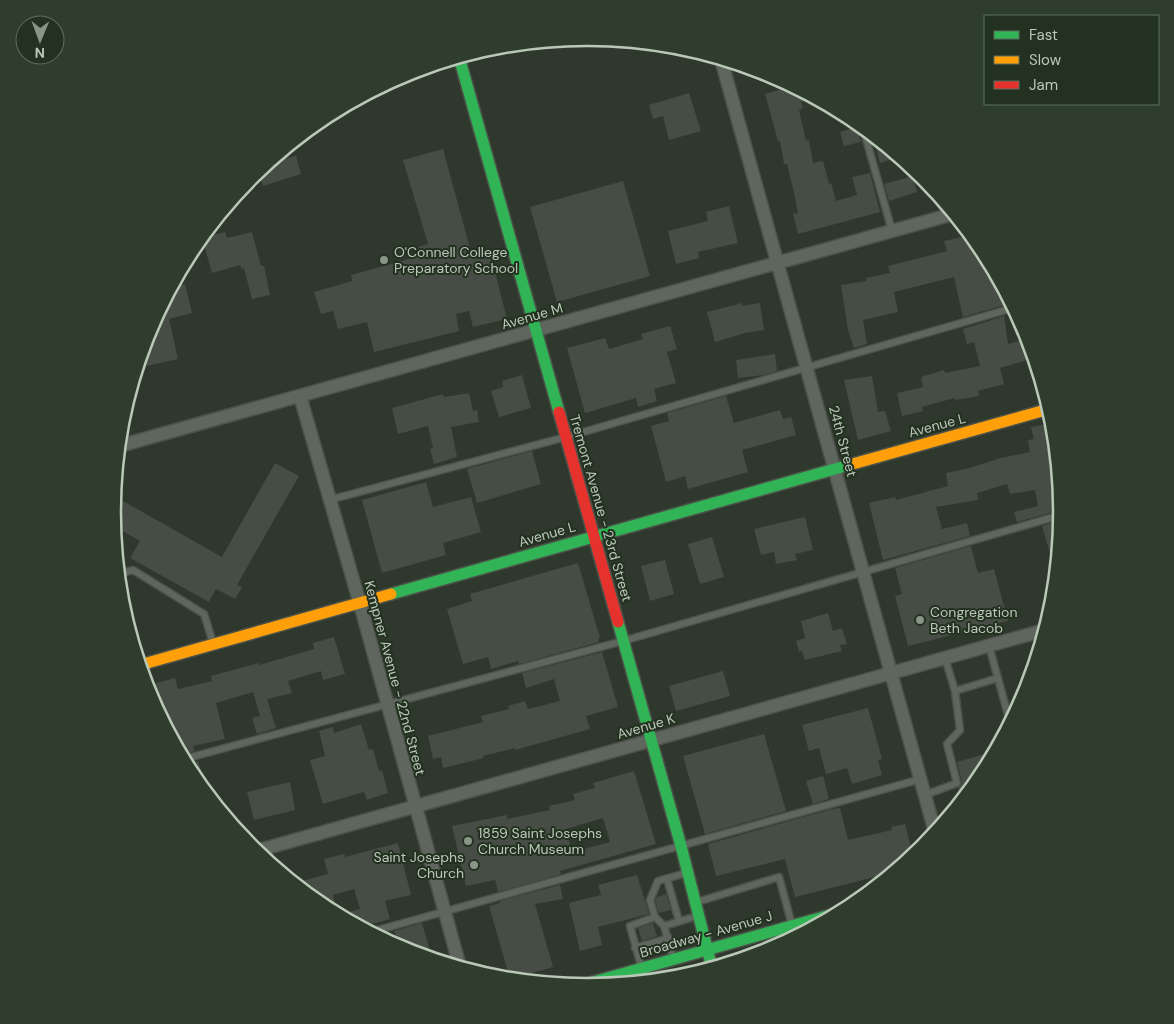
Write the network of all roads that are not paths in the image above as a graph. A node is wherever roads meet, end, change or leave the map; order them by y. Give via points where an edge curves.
1 (461, 64) edge
2 (723, 67) edge
3 (867, 139) edge
4 (946, 216) edge
5 (892, 231) junction
6 (778, 264) junction
7 (1007, 310) edge
8 (536, 331) junction
9 (807, 368) junction
10 (300, 396) junction
11 (1042, 411) edge
12 (566, 437) junction
13 (126, 444) edge
14 (834, 468) junction
15 (329, 500) junction
16 (1053, 517) edge
17 (594, 536) junction
18 (863, 571) junction
19 (125, 572) edge
20 (360, 604) junction
21 (1037, 632) edge
22 (623, 641) junction
23 (213, 644) junction
24 (989, 646) junction
25 (945, 658) junction
26 (146, 663) edge
27 (891, 673) junction
28 (998, 678) junction
29 (955, 691) junction
30 (386, 705) junction
31 (1007, 712) edge
32 (651, 740) junction
33 (191, 757) edge
34 (920, 779) junction
35 (925, 795) junction
36 (415, 806) junction
37 (933, 824) edge
38 (681, 846) junction
39 (266, 848) edge
40 (688, 873) junction
41 (667, 879) junction
42 (695, 903) junction
43 (445, 912) junction
44 (698, 916) junction
45 (655, 917) junction
46 (679, 921) junction
47 (809, 921) edge
48 (664, 926) junction
49 (792, 926) junction
50 (380, 930) edge
51 (669, 938) junction
52 (635, 948) junction
53 (707, 950) junction
54 (458, 960) edge
55 (674, 960) junction
56 (710, 961) edge
57 (642, 968) junction
58 (610, 977) edge

1 - 8 street, Tremont Avenue - 23rd Street
2 - 6 street, 24th Street
3 - 5 lane
4 - 5 street, Avenue M
5 - 6 street, Avenue M
6 - 8 street, Avenue M
6 - 9 street, 24th Street
7 - 9 lane
8 - 10 street, Avenue M
8 - 12 street, Tremont Avenue - 23rd Street
9 - 12 lane
9 - 14 street, 24th Street
10 - 13 street, Avenue M
10 - 15 street, Kempner Avenue - 22nd Street
11 - 14 street, Avenue L
12 - 15 lane
12 - 17 street, Tremont Avenue - 23rd Street
14 - 17 street, Avenue L
14 - 18 street, 24th Street
15 - 20 street, Kempner Avenue - 22nd Street
16 - 18 lane
17 - 20 street, Avenue L
17 - 22 street, Tremont Avenue - 23rd Street
18 - 22 lane
18 - 27 street, 24th Street
19 - 23 lane via 133,570 204,614
20 - 23 street, Avenue L
20 - 30 street, Kempner Avenue - 22nd Street
21 - 24 street, Avenue K
22 - 30 lane
22 - 32 street, Tremont Avenue - 23rd Street
23 - 26 street, Avenue L
24 - 25 street, Avenue K
24 - 28 lane
25 - 27 street, Avenue K
25 - 29 lane
27 - 32 street, Avenue K
27 - 34 street, 24th Street
28 - 29 lane
28 - 31 lane
29 - 35 lane via 960,730 947,744 957,783
30 - 33 lane
30 - 36 street, Kempner Avenue - 22nd Street
32 - 36 street, Avenue K
32 - 38 street, Tremont Avenue - 23rd Street
34 - 35 street, 24th Street
34 - 38 lane
35 - 37 street, 24th Street
36 - 39 street, Avenue K
36 - 43 street, Kempner Avenue - 22nd Street
38 - 40 street, Tremont Avenue - 23rd Street
38 - 43 lane
40 - 41 lane
40 - 42 street, Tremont Avenue - 23rd Street
41 - 45 lane via 658,882 650,900
41 - 46 lane
42 - 44 street, Tremont Avenue - 23rd Street
42 - 49 lane via 779,876
43 - 50 lane
43 - 54 street, Kempner Avenue - 22nd Street
44 - 46 lane
44 - 53 street, Tremont Avenue - 23rd Street
45 - 48 lane
45 - 52 lane via 630,926
46 - 48 lane
47 - 49 street, Broadway - Avenue J
48 - 51 lane
49 - 53 street, Broadway - Avenue J
51 - 52 lane
51 - 55 lane
52 - 57 lane
53 - 55 street, Broadway - Avenue J
53 - 56 street, Tremont Avenue - 23rd Street
55 - 57 street, Broadway - Avenue J
57 - 58 street, Broadway - Avenue J

